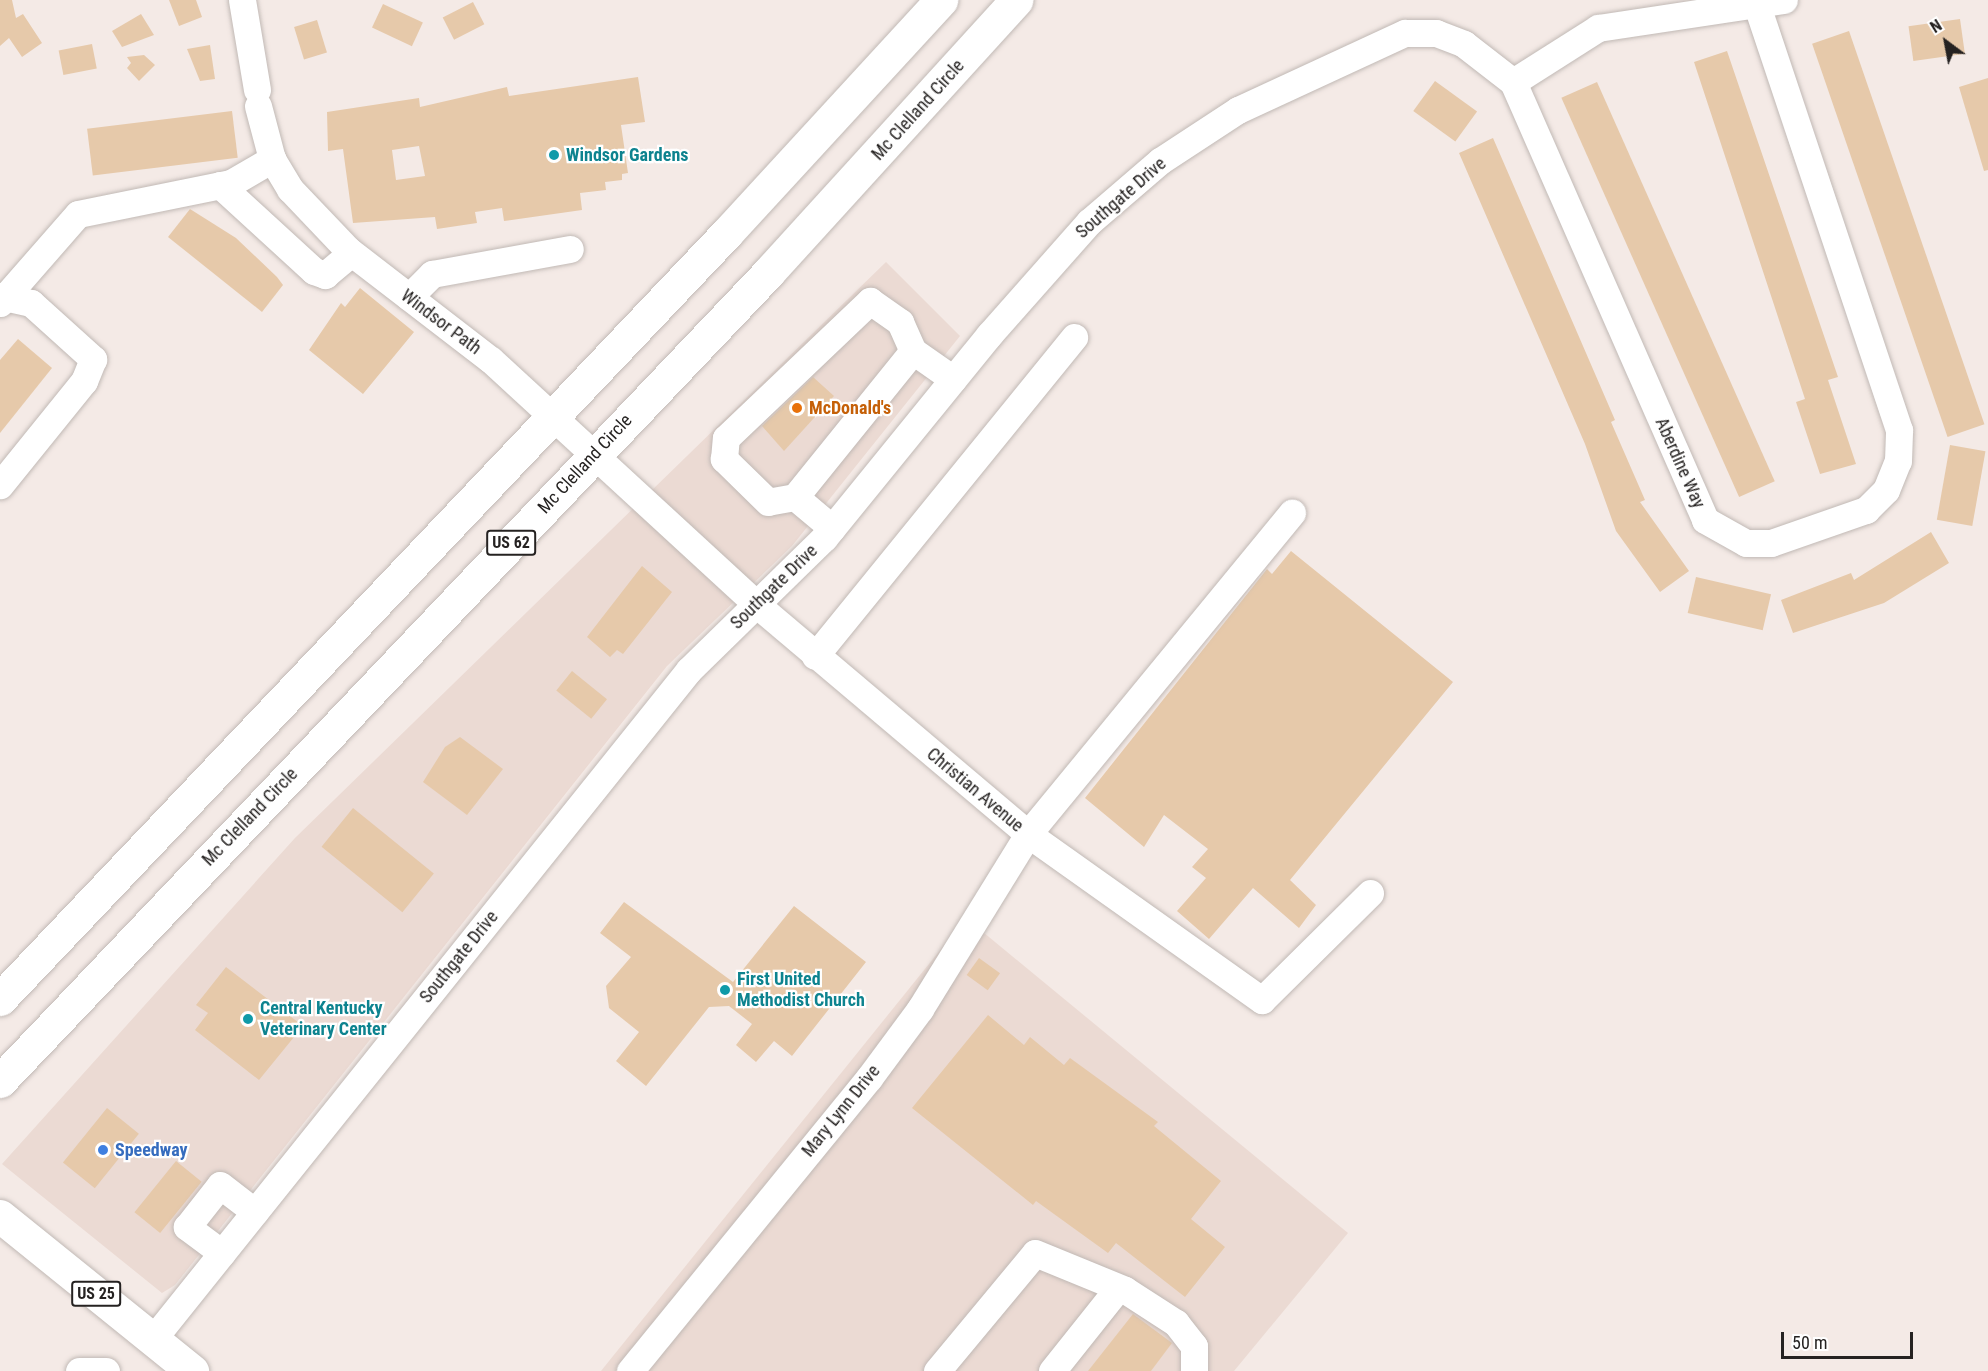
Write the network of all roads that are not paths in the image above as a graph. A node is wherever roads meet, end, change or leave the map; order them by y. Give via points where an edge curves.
1 (242, 0) edge
2 (941, 0) edge
3 (1016, 0) edge
4 (1784, 0) edge
5 (1756, 3) junction
6 (1513, 82) junction
7 (272, 159) junction
8 (220, 185) junction
9 (570, 249) dead end
10 (351, 253) junction
11 (409, 297) junction
12 (2, 299) edge
13 (1074, 337) dead end
14 (913, 351) junction
15 (953, 379) junction
16 (554, 416) junction
17 (595, 454) junction
18 (2, 477) edge
19 (795, 497) junction
20 (1292, 513) dead end
21 (832, 528) junction
22 (756, 604) junction
23 (815, 656) junction
24 (1028, 834) junction
25 (1370, 893) dead end
26 (0, 999) edge
27 (0, 1081) edge
28 (255, 1212) junction
29 (0, 1216) edge
30 (222, 1254) junction
31 (1118, 1288) junction
32 (153, 1339) junction
33 (79, 1371) edge
34 (106, 1371) edge
35 (192, 1371) edge
36 (630, 1371) edge
37 (937, 1371) edge
38 (1052, 1371) edge
39 (1194, 1371) edge

1 - 7 street, Windsor Path
2 - 16 main road
3 - 17 main road, Mc Clelland Circle / US 62
4 - 5 street
5 - 6 street via 1598,28
5 - 6 street, Aberdine Way via 1899,430 1898,461 1886,490 1866,510 1818,531 1771,543 1746,543 1705,520
6 - 15 street, Southgate Drive via 1464,44 1436,33 1405,33 1238,110 1160,161 1089,222
7 - 8 street
7 - 10 street, Windsor Path via 290,189
8 - 10 street via 314,271 326,275
8 - 12 street via 78,214
9 - 11 street via 432,274
10 - 11 street, Windsor Path
11 - 16 street, Windsor Path
12 - 18 street via 31,303 93,359 84,381
13 - 23 street
14 - 15 street
14 - 19 street
14 - 19 street via 900,322 870,301 726,438 724,459 768,502
15 - 21 street, Southgate Drive
16 - 17 street, Windsor Path
16 - 26 main road
17 - 22 street, Christian Avenue
17 - 27 main road, Mc Clelland Circle / US 62
19 - 21 street
20 - 24 street, Mary Lynn Drive
21 - 22 street, Southgate Drive
22 - 23 street, Christian Avenue
22 - 28 street, Southgate Drive via 689,670
23 - 24 street, Christian Avenue
24 - 25 street, Christian Avenue via 1262,1000
24 - 36 street, Mary Lynn Drive via 920,1009 869,1078
28 - 30 street, Southgate Drive
28 - 30 street via 220,1185 213,1193 187,1227
29 - 32 main road, US 25
30 - 32 street, Southgate Drive
31 - 37 street via 1035,1253
31 - 38 street
31 - 39 street via 1176,1323 1194,1346
32 - 35 main road, US 25
33 - 34 street

